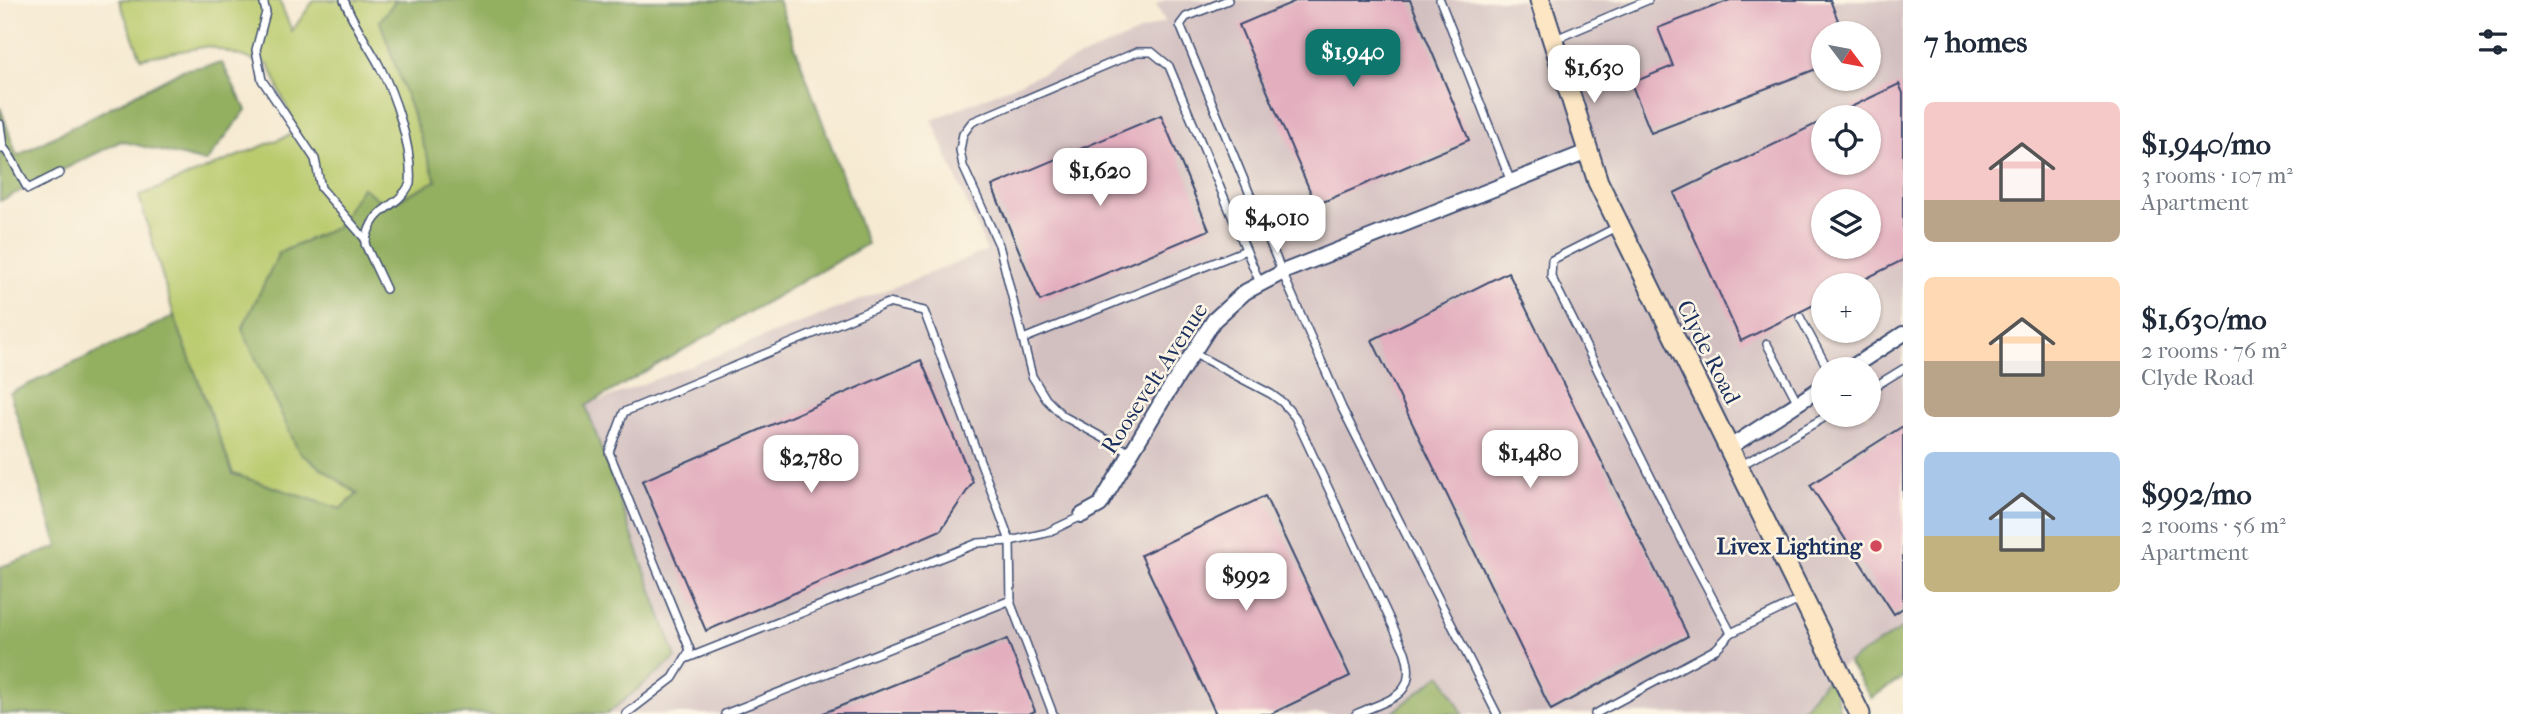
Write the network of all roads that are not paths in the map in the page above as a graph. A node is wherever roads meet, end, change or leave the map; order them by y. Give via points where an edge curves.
1 (263, 0) edge
2 (344, 0) edge
3 (1228, 0) edge
4 (1440, 0) edge
5 (1540, 0) edge
6 (1648, 0) edge
7 (1553, 41) junction
8 (0, 124) edge
9 (2, 148) edge
10 (1587, 152) junction
11 (60, 173) dead end
12 (1511, 182) junction
13 (1620, 226) junction
14 (366, 240) junction
15 (1246, 250) junction
16 (1282, 272) junction
17 (1260, 284) junction
18 (386, 289) dead end
19 (1800, 317) dead end
20 (1903, 334) edge
21 (1023, 339) junction
22 (1768, 344) dead end
23 (1193, 353) junction
24 (1822, 357) edge
25 (1868, 357) edge
26 (1903, 369) edge
27 (1881, 383) edge
28 (1811, 394) edge
29 (1798, 403) junction
30 (1811, 426) edge
31 (1730, 447) junction
32 (1131, 453) junction
33 (1740, 467) junction
34 (1082, 515) joint
35 (1010, 541) junction
36 (1804, 597) junction
37 (1011, 600) junction
38 (1731, 634) junction
39 (684, 660) junction
40 (626, 714) edge
41 (725, 714) edge
42 (1053, 714) edge
43 (1356, 714) edge
44 (1497, 714) edge
45 (1595, 714) edge
46 (1860, 714) edge

1 - 14 lane via 266,12 256,50 262,80 315,159 321,188
2 - 14 lane via 380,66 407,146 410,174 407,190 373,218
3 - 16 lane via 1186,16 1181,25
4 - 12 lane
5 - 7 street, Clyde Road
6 - 7 lane
7 - 10 street, Clyde Road
8 - 9 lane
9 - 11 lane via 12,157 28,189
10 - 12 street, Roosevelt Avenue
10 - 13 street, Clyde Road
12 - 16 street, Roosevelt Avenue
13 - 31 street, Clyde Road
13 - 38 lane via 1552,260 1551,276
14 - 18 lane
15 - 17 lane
15 - 21 lane
15 - 21 lane via 1169,66 1152,52 1137,52 972,121 963,134 963,166 999,244
16 - 17 street, Roosevelt Avenue
16 - 44 lane via 1342,408
17 - 23 street, Roosevelt Avenue via 1214,320
19 - 24 lane
20 - 25 street
21 - 32 lane via 1032,376 1045,399 1063,415
22 - 29 lane
23 - 32 street, Roosevelt Avenue
23 - 43 lane via 1271,394 1295,417 1405,652 1410,677 1401,693
26 - 27 lane
28 - 29 street
29 - 31 street
30 - 33 lane
31 - 33 street, Clyde Road
32 - 34 street, Roosevelt Avenue via 1100,505
33 - 36 street, Clyde Road
34 - 35 lane via 1046,533
35 - 37 lane
35 - 39 lane via 978,543
35 - 39 lane via 924,311 888,303 624,412 609,452 690,650
36 - 38 lane
36 - 46 street, Clyde Road
37 - 41 lane
37 - 42 lane
38 - 45 lane via 1716,649
39 - 40 lane via 673,678

